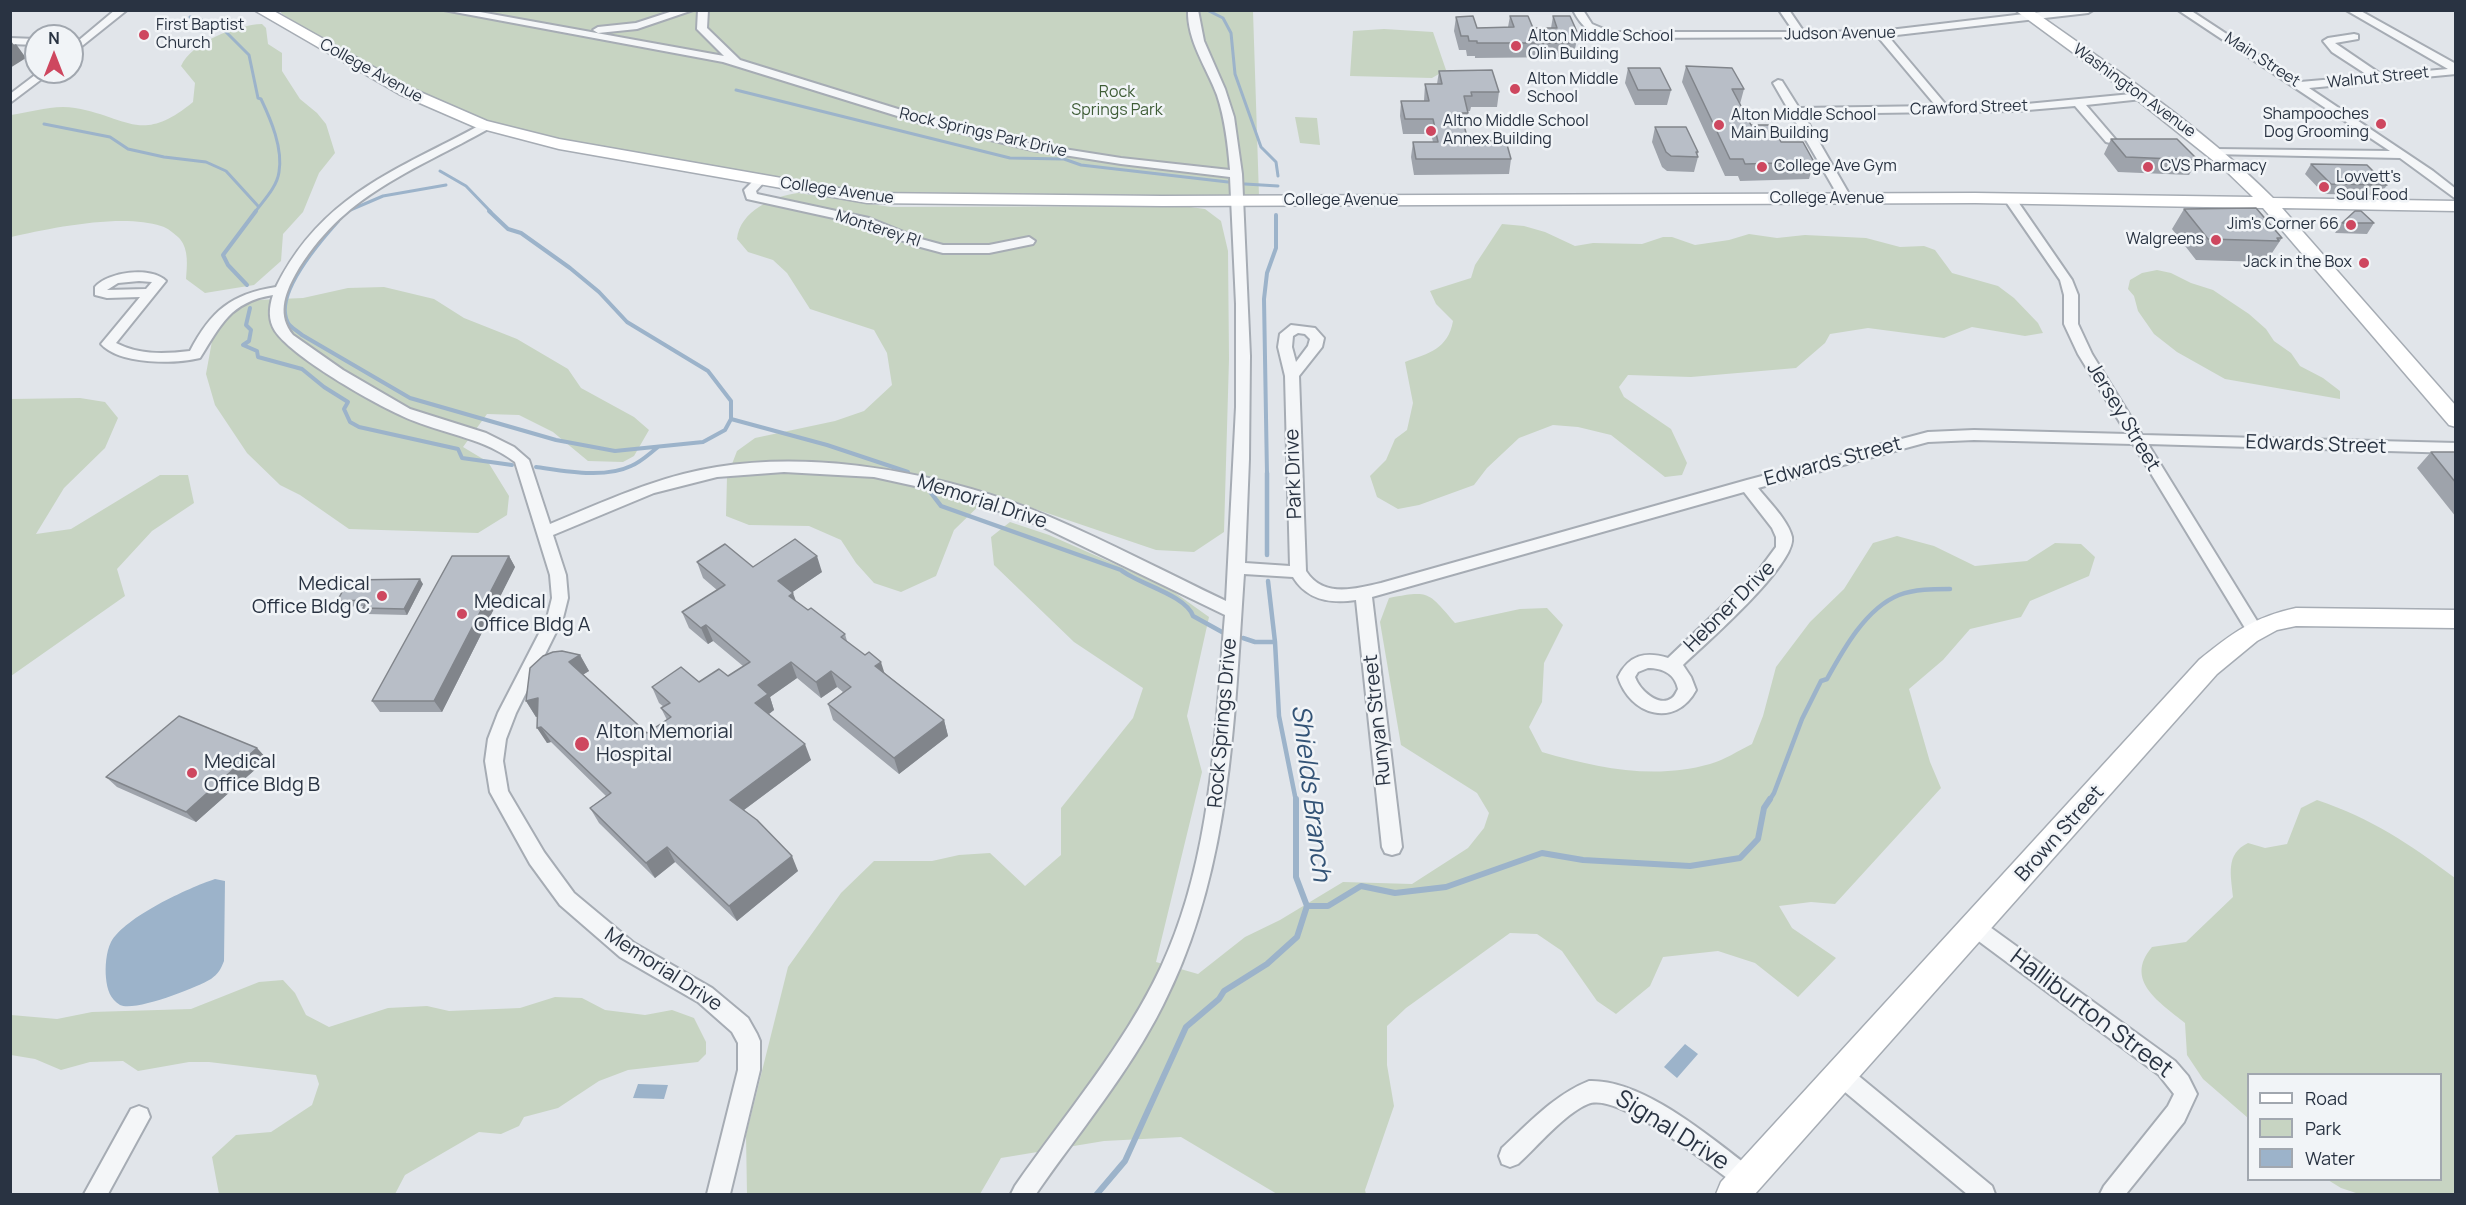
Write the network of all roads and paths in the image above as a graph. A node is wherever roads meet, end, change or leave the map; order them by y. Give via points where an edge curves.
1 (122, 10) edge
2 (450, 10) edge
3 (688, 10) edge
4 (703, 10) edge
5 (1193, 10) edge
6 (1578, 10) edge
7 (1784, 10) edge
8 (2088, 10) edge
9 (2183, 10) edge
10 (2351, 10) edge
11 (266, 11) edge
12 (2027, 14) edge
13 (570, 31) junction
14 (1881, 34) junction
15 (1801, 35) junction
16 (2354, 37) dead end
17 (84, 39) edge
18 (736, 62) junction
19 (2454, 71) edge
20 (2380, 78) junction
21 (1778, 83) dead end
22 (30, 84) edge
23 (2301, 86) junction
24 (2142, 96) junction
25 (10, 100) edge
26 (2079, 103) junction
27 (1945, 110) junction
28 (1796, 111) junction
29 (493, 128) junction
30 (2110, 140) edge
31 (2215, 152) junction
32 (2404, 155) junction
33 (1236, 174) junction
34 (761, 179) junction
35 (2456, 196) edge
36 (1846, 199) junction
37 (2010, 199) junction
38 (1236, 201) junction
39 (2266, 201) junction
40 (2456, 206) edge
41 (1029, 241) dead end
42 (280, 290) junction
43 (152, 293) dead end
44 (1292, 376) dead end
45 (2456, 420) edge
46 (2136, 439) junction
47 (2456, 448) edge
48 (1747, 485) junction
49 (544, 533) junction
50 (1236, 568) junction
51 (1298, 572) junction
52 (1363, 592) junction
53 (1233, 612) junction
54 (2456, 619) edge
55 (2254, 629) junction
56 (1671, 666) dead end
57 (1392, 847) dead end
58 (1976, 928) junction
59 (1841, 1075) junction
60 (139, 1117) dead end
61 (1510, 1156) dead end
62 (1740, 1186) edge
63 (94, 1194) edge
64 (718, 1194) edge
65 (1023, 1194) edge
66 (1984, 1194) edge
67 (2112, 1194) edge

1 - 17 street
2 - 13 street, Rock Springs Park Drive
3 - 13 street, Rock Springs Park Drive via 637,26
4 - 18 street, Rock Springs Park Drive via 702,29
5 - 33 street via 1194,28 1225,103
6 - 15 street, Judson Avenue via 1585,26 1606,34
7 - 15 street
8 - 12 street, Judson Avenue
9 - 23 street, Main Street
10 - 19 street
11 - 29 main road, College Avenue via 405,91
12 - 14 street, Judson Avenue
12 - 24 main road, Washington Avenue
13 - 18 street, Rock Springs Park Drive
14 - 15 street, Judson Avenue
14 - 27 street
16 - 20 street via 2328,41
18 - 33 street, Rock Springs Park Drive via 862,104 989,138 1121,161
19 - 20 street, Walnut Street
20 - 23 street, Walnut Street
21 - 28 street
22 - 25 street
23 - 32 street, Main Street
24 - 26 street, Crawford Street
24 - 31 main road, Washington Avenue
26 - 27 street, Crawford Street
26 - 30 street
27 - 28 street, Crawford Street
28 - 36 street
29 - 34 main road, College Avenue via 571,146
29 - 42 street via 411,176 358,198 325,224
31 - 32 street
31 - 39 main road, Washington Avenue
32 - 35 street, Main Street
33 - 38 street
34 - 38 main road, College Avenue via 876,199
34 - 41 street, Monterey Rl via 750,190 751,196 865,221 934,247 972,250
36 - 37 main road, College Avenue
36 - 38 main road, College Avenue
37 - 39 main road, College Avenue
37 - 46 street, Jersey Street via 2066,280 2075,336
38 - 50 street, Rock Springs Drive via 1243,378
39 - 40 main road, College Avenue
39 - 45 main road, Washington Avenue
42 - 43 street via 254,294 224,309 195,354 141,357 108,344
42 - 49 street, Memorial Drive via 276,316 281,331 299,348 406,412 485,436 522,460
44 - 51 street, Park Drive
46 - 47 street, Edwards Street
46 - 48 street, Edwards Street via 1940,436
46 - 55 street, Jersey Street
48 - 52 street, Edwards Street
48 - 56 street, Hebner Drive via 1779,526 1784,547 1762,578
49 - 53 street, Memorial Drive via 649,489 717,472 784,467 874,472 950,488 1043,520
49 - 64 street, Memorial Drive via 560,598 555,618 497,740 494,761 499,792 537,858 567,899 627,950 719,1005 747,1036 749,1070
50 - 51 street
50 - 53 street, Rock Springs Drive
51 - 52 street, Edwards Street via 1304,585 1319,593
52 - 57 street, Runyan Street
53 - 65 street, Rock Springs Drive via 1218,794 1193,913 1170,971 1143,1023
54 - 55 main road, Brown Street via 2296,617
55 - 58 main road, Brown Street via 2208,667
58 - 59 main road, Brown Street
58 - 67 street, Halliburton Street via 2167,1068 2183,1086 2186,1094 2176,1114
59 - 62 main road, Brown Street
59 - 66 street
60 - 63 street
61 - 62 street, Signal Drive via 1573,1101 1600,1090 1642,1106

